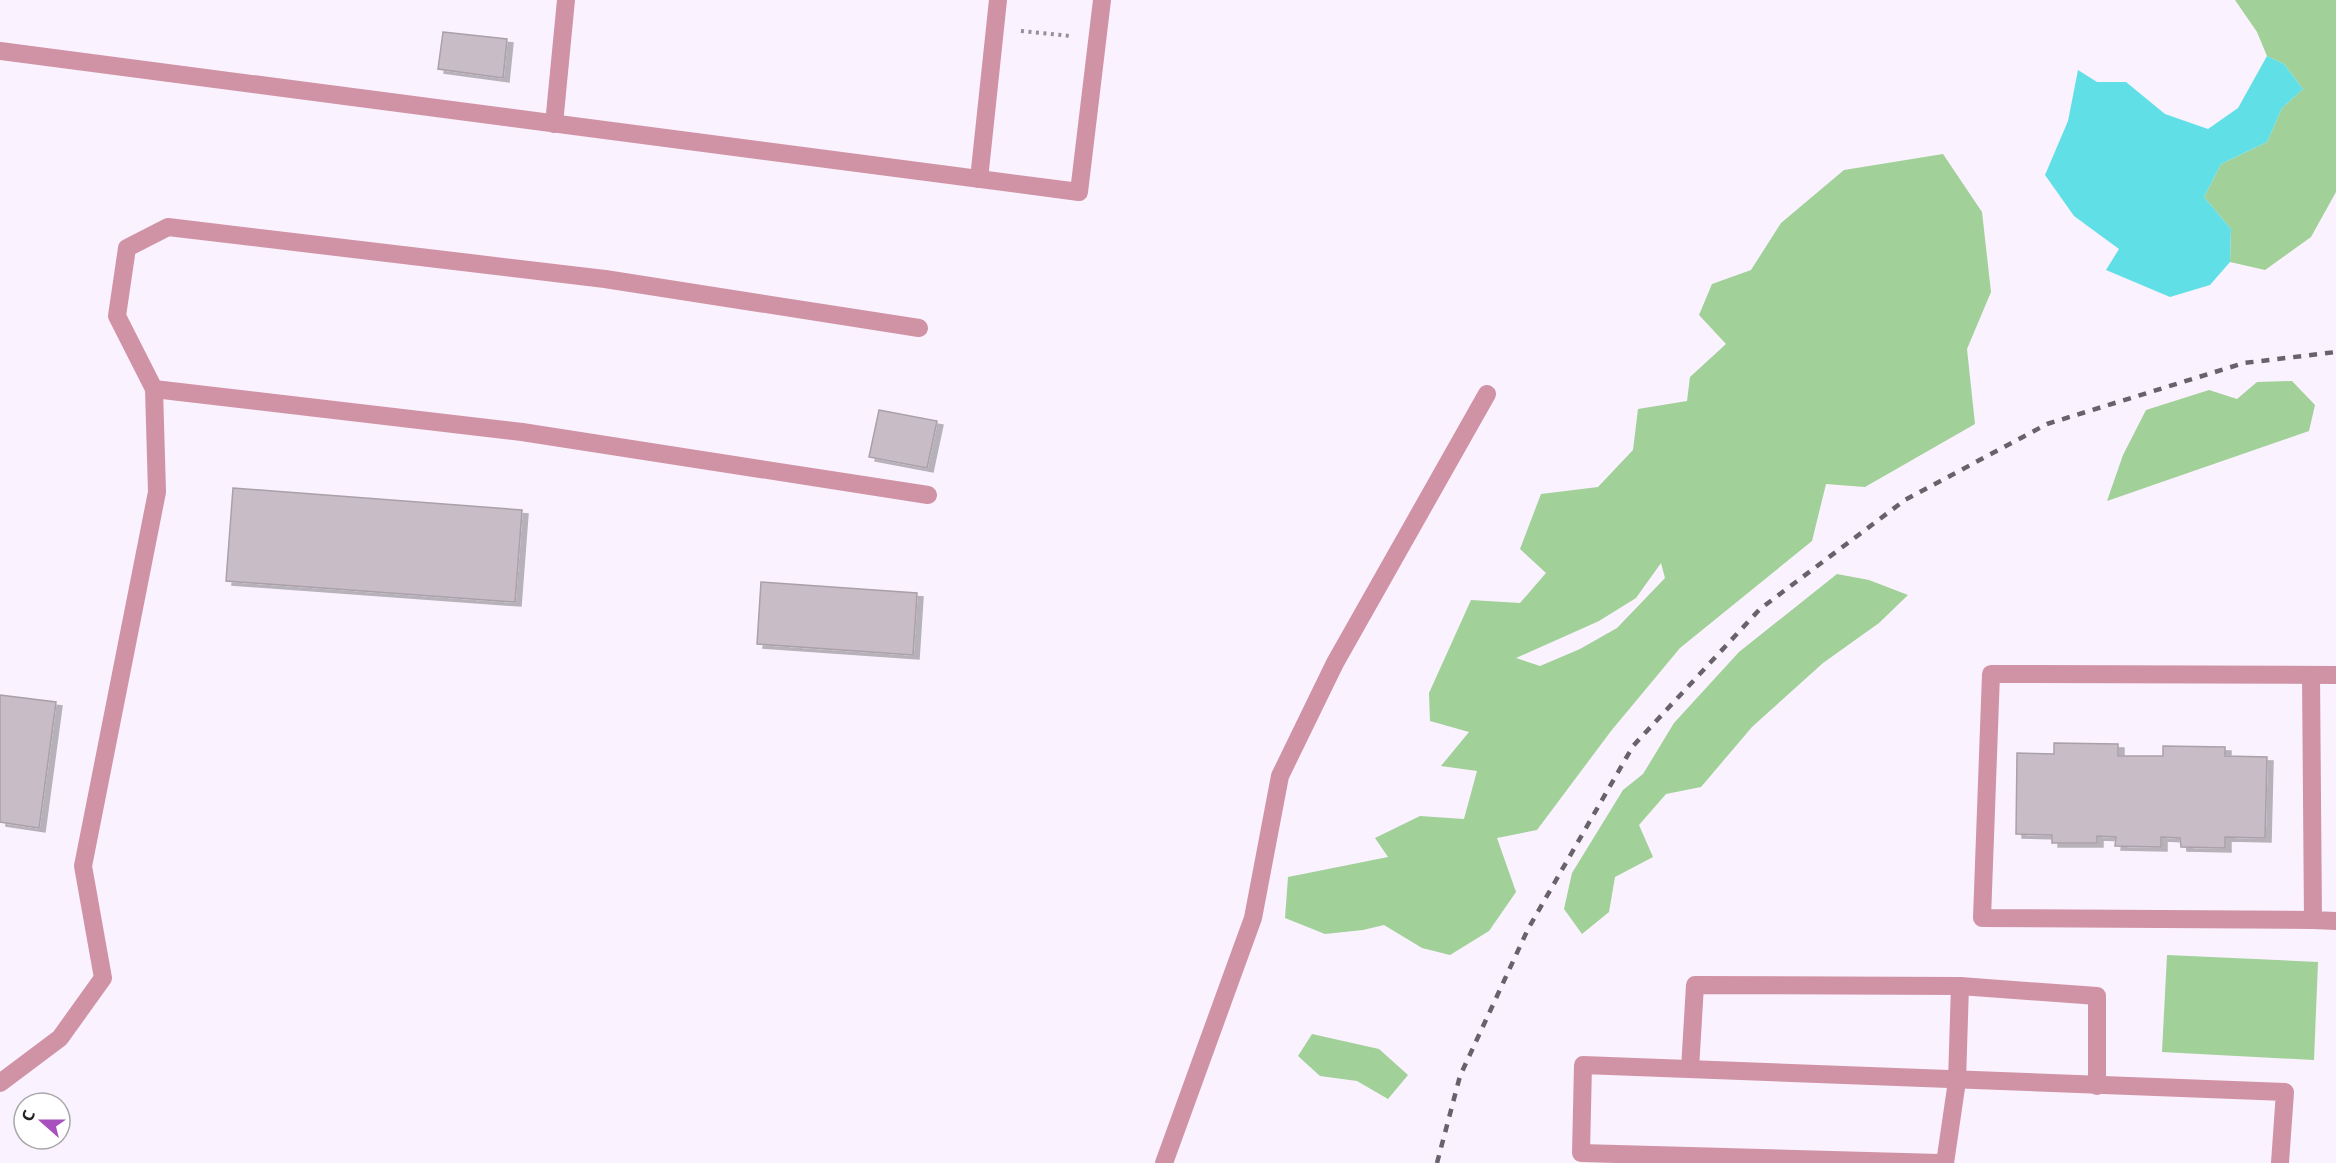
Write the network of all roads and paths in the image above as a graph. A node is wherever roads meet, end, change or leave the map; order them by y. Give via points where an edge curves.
1 (566, 0) edge
2 (998, 0) edge
3 (1102, 0) edge
4 (995, 28) junction
5 (1097, 39) junction
6 (0, 51) edge
7 (554, 124) junction
8 (979, 179) junction
9 (919, 328) dead end
10 (154, 388) junction
11 (1487, 394) dead end
12 (927, 495) dead end
13 (2311, 675) junction
14 (2336, 675) edge
15 (2313, 920) junction
16 (2336, 921) edge
17 (1960, 986) junction
18 (1690, 1069) junction
19 (1957, 1081) junction
20 (0, 1083) edge
21 (2097, 1086) junction
22 (1164, 1163) edge
23 (1940, 1163) edge
24 (1946, 1163) edge
25 (2280, 1163) edge

1 - 7 lane
2 - 4 lane
3 - 5 lane
4 - 5 path
4 - 8 lane
5 - 8 lane via 1079,192
6 - 7 lane
7 - 8 lane
9 - 10 lane via 605,279 168,227 126,248 117,316
10 - 12 lane via 522,432
10 - 20 lane via 157,492 82,866 103,978 60,1038
11 - 22 lane via 1335,663 1280,777 1253,918
13 - 14 lane
13 - 15 lane
13 - 15 lane via 1991,674 1982,918
15 - 16 lane
17 - 18 lane via 1695,985
17 - 19 lane
17 - 21 lane via 2097,996
18 - 19 lane
18 - 23 lane via 1583,1065 1581,1153
19 - 21 lane
19 - 24 lane
21 - 25 lane via 2285,1092

